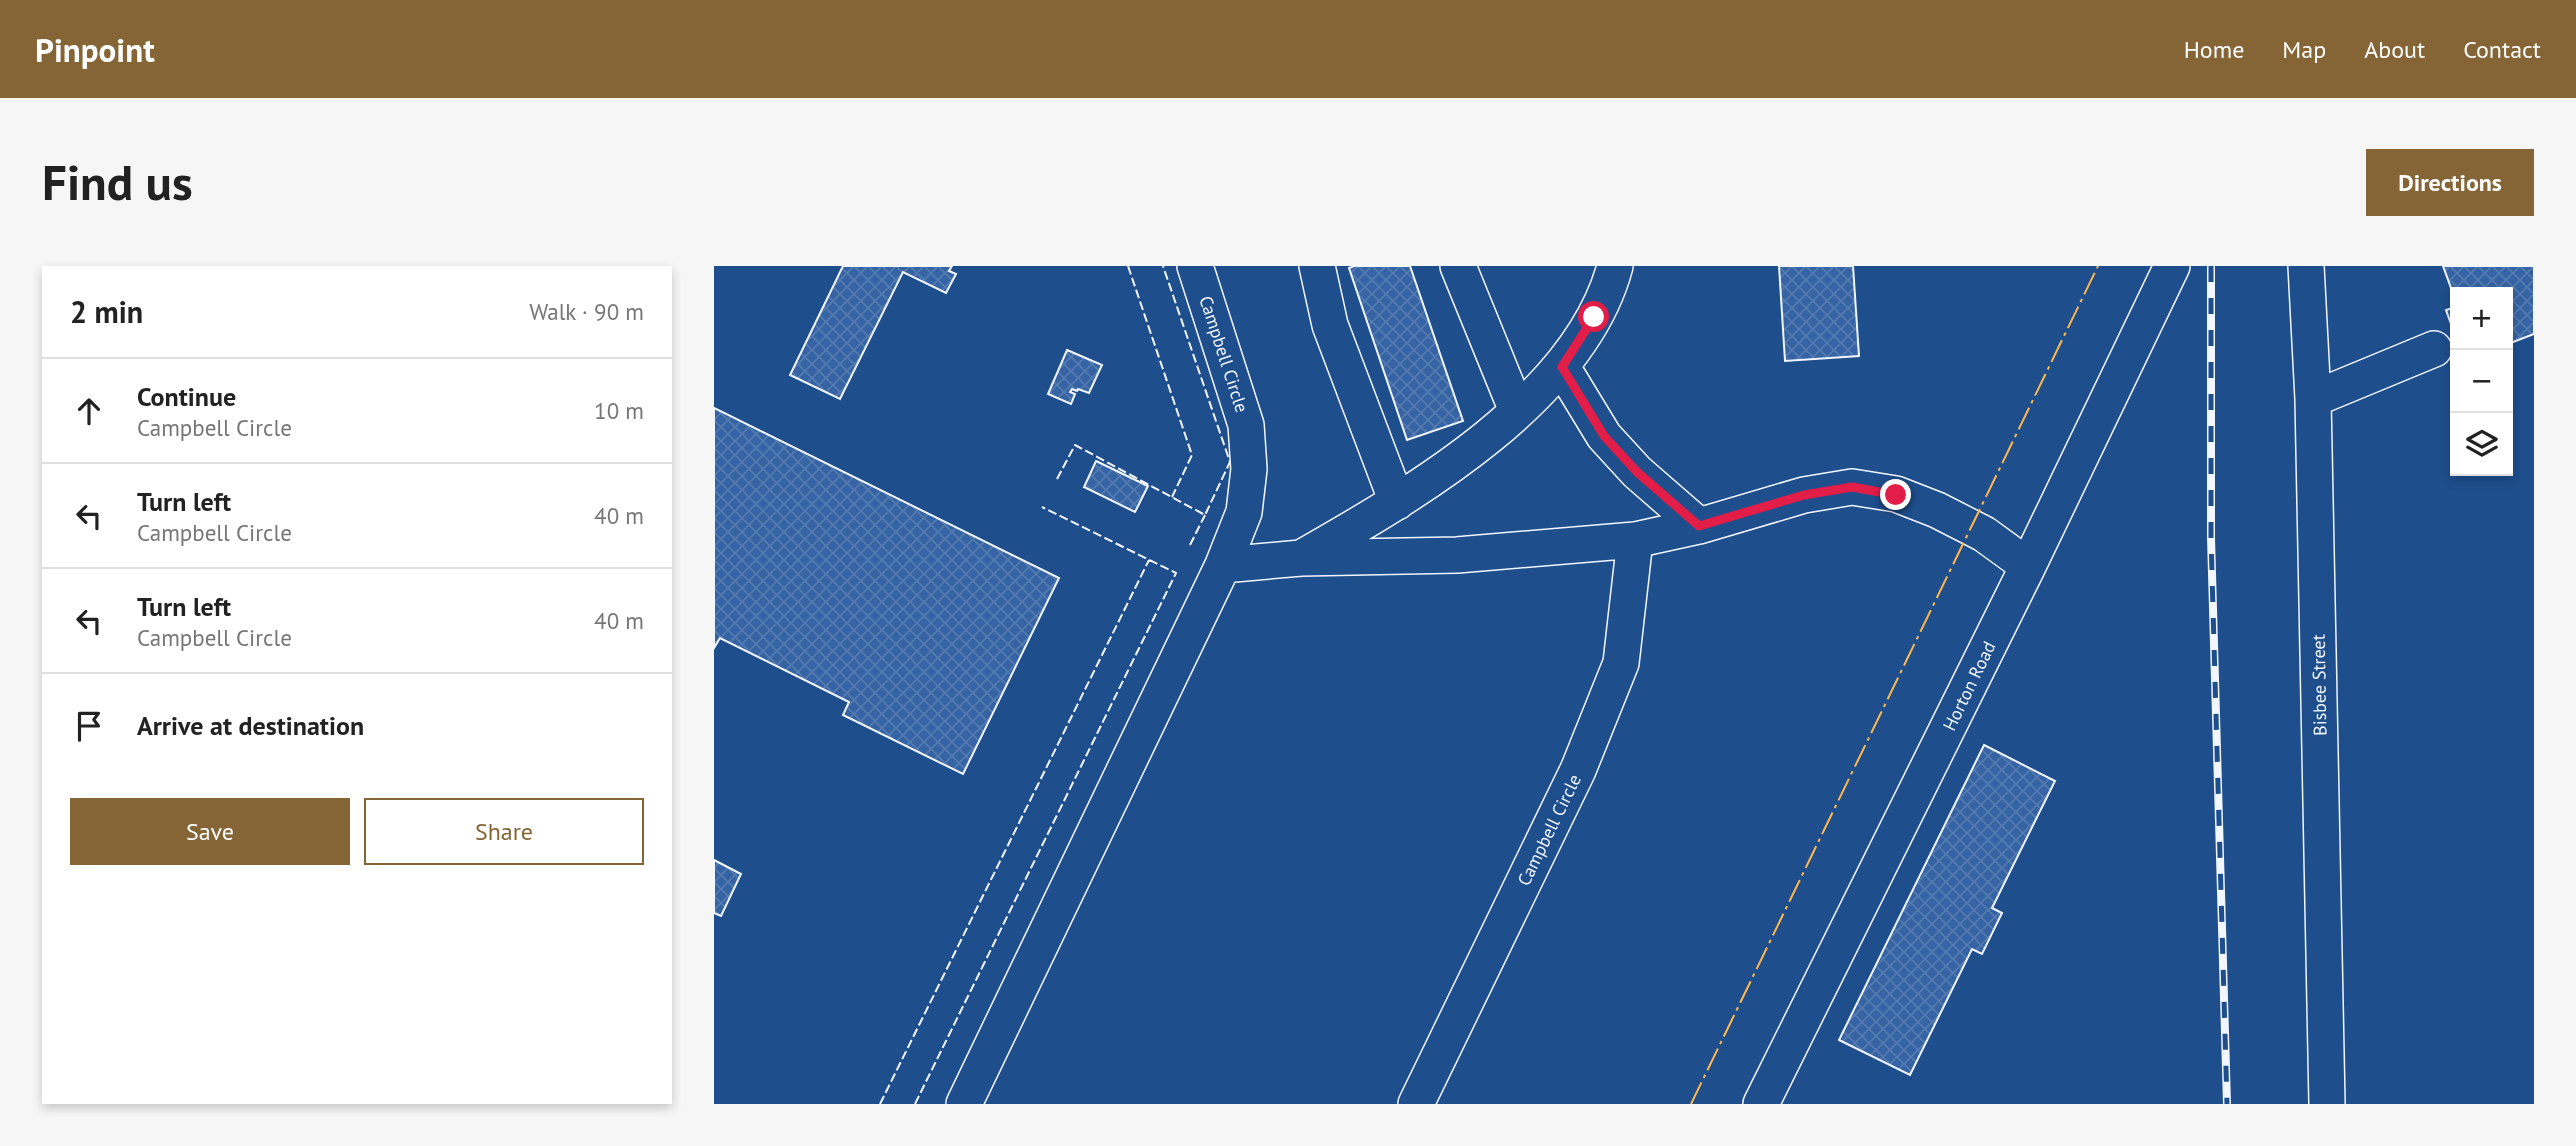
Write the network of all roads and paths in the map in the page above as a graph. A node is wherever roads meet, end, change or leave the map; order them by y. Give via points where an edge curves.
1 (1195, 266) edge
2 (1317, 266) edge
3 (1458, 266) edge
4 (1615, 266) edge
5 (2172, 266) edge
6 (2306, 266) edge
7 (2434, 349) dead end
8 (1562, 367) junction
9 (2313, 399) junction
10 (1517, 411) junction
11 (1397, 502) junction
12 (1699, 526) junction
13 (1635, 540) junction
14 (1301, 558) junction
15 (1223, 565) junction
16 (2028, 566) junction
17 (964, 1104) edge
18 (1416, 1104) edge
19 (1760, 1104) edge
20 (2327, 1104) edge

1 - 15 street, Campbell Circle via 1246,425 1249,468 1244,512
2 - 11 street via 1334,336
3 - 10 street
4 - 8 street via 1608,292
5 - 16 street, Horton Road
6 - 9 street, Bisbee Street
7 - 9 street
8 - 10 street
8 - 12 street via 1604,436
9 - 20 street, Bisbee Street
10 - 11 street
11 - 14 street
12 - 13 street
12 - 16 street via 1804,495 1852,487 1896,495 1937,510 1984,534
13 - 14 street via 1457,555
13 - 18 street, Campbell Circle via 1621,663 1578,770
14 - 15 street
15 - 17 street, Campbell Circle
16 - 19 street, Horton Road

